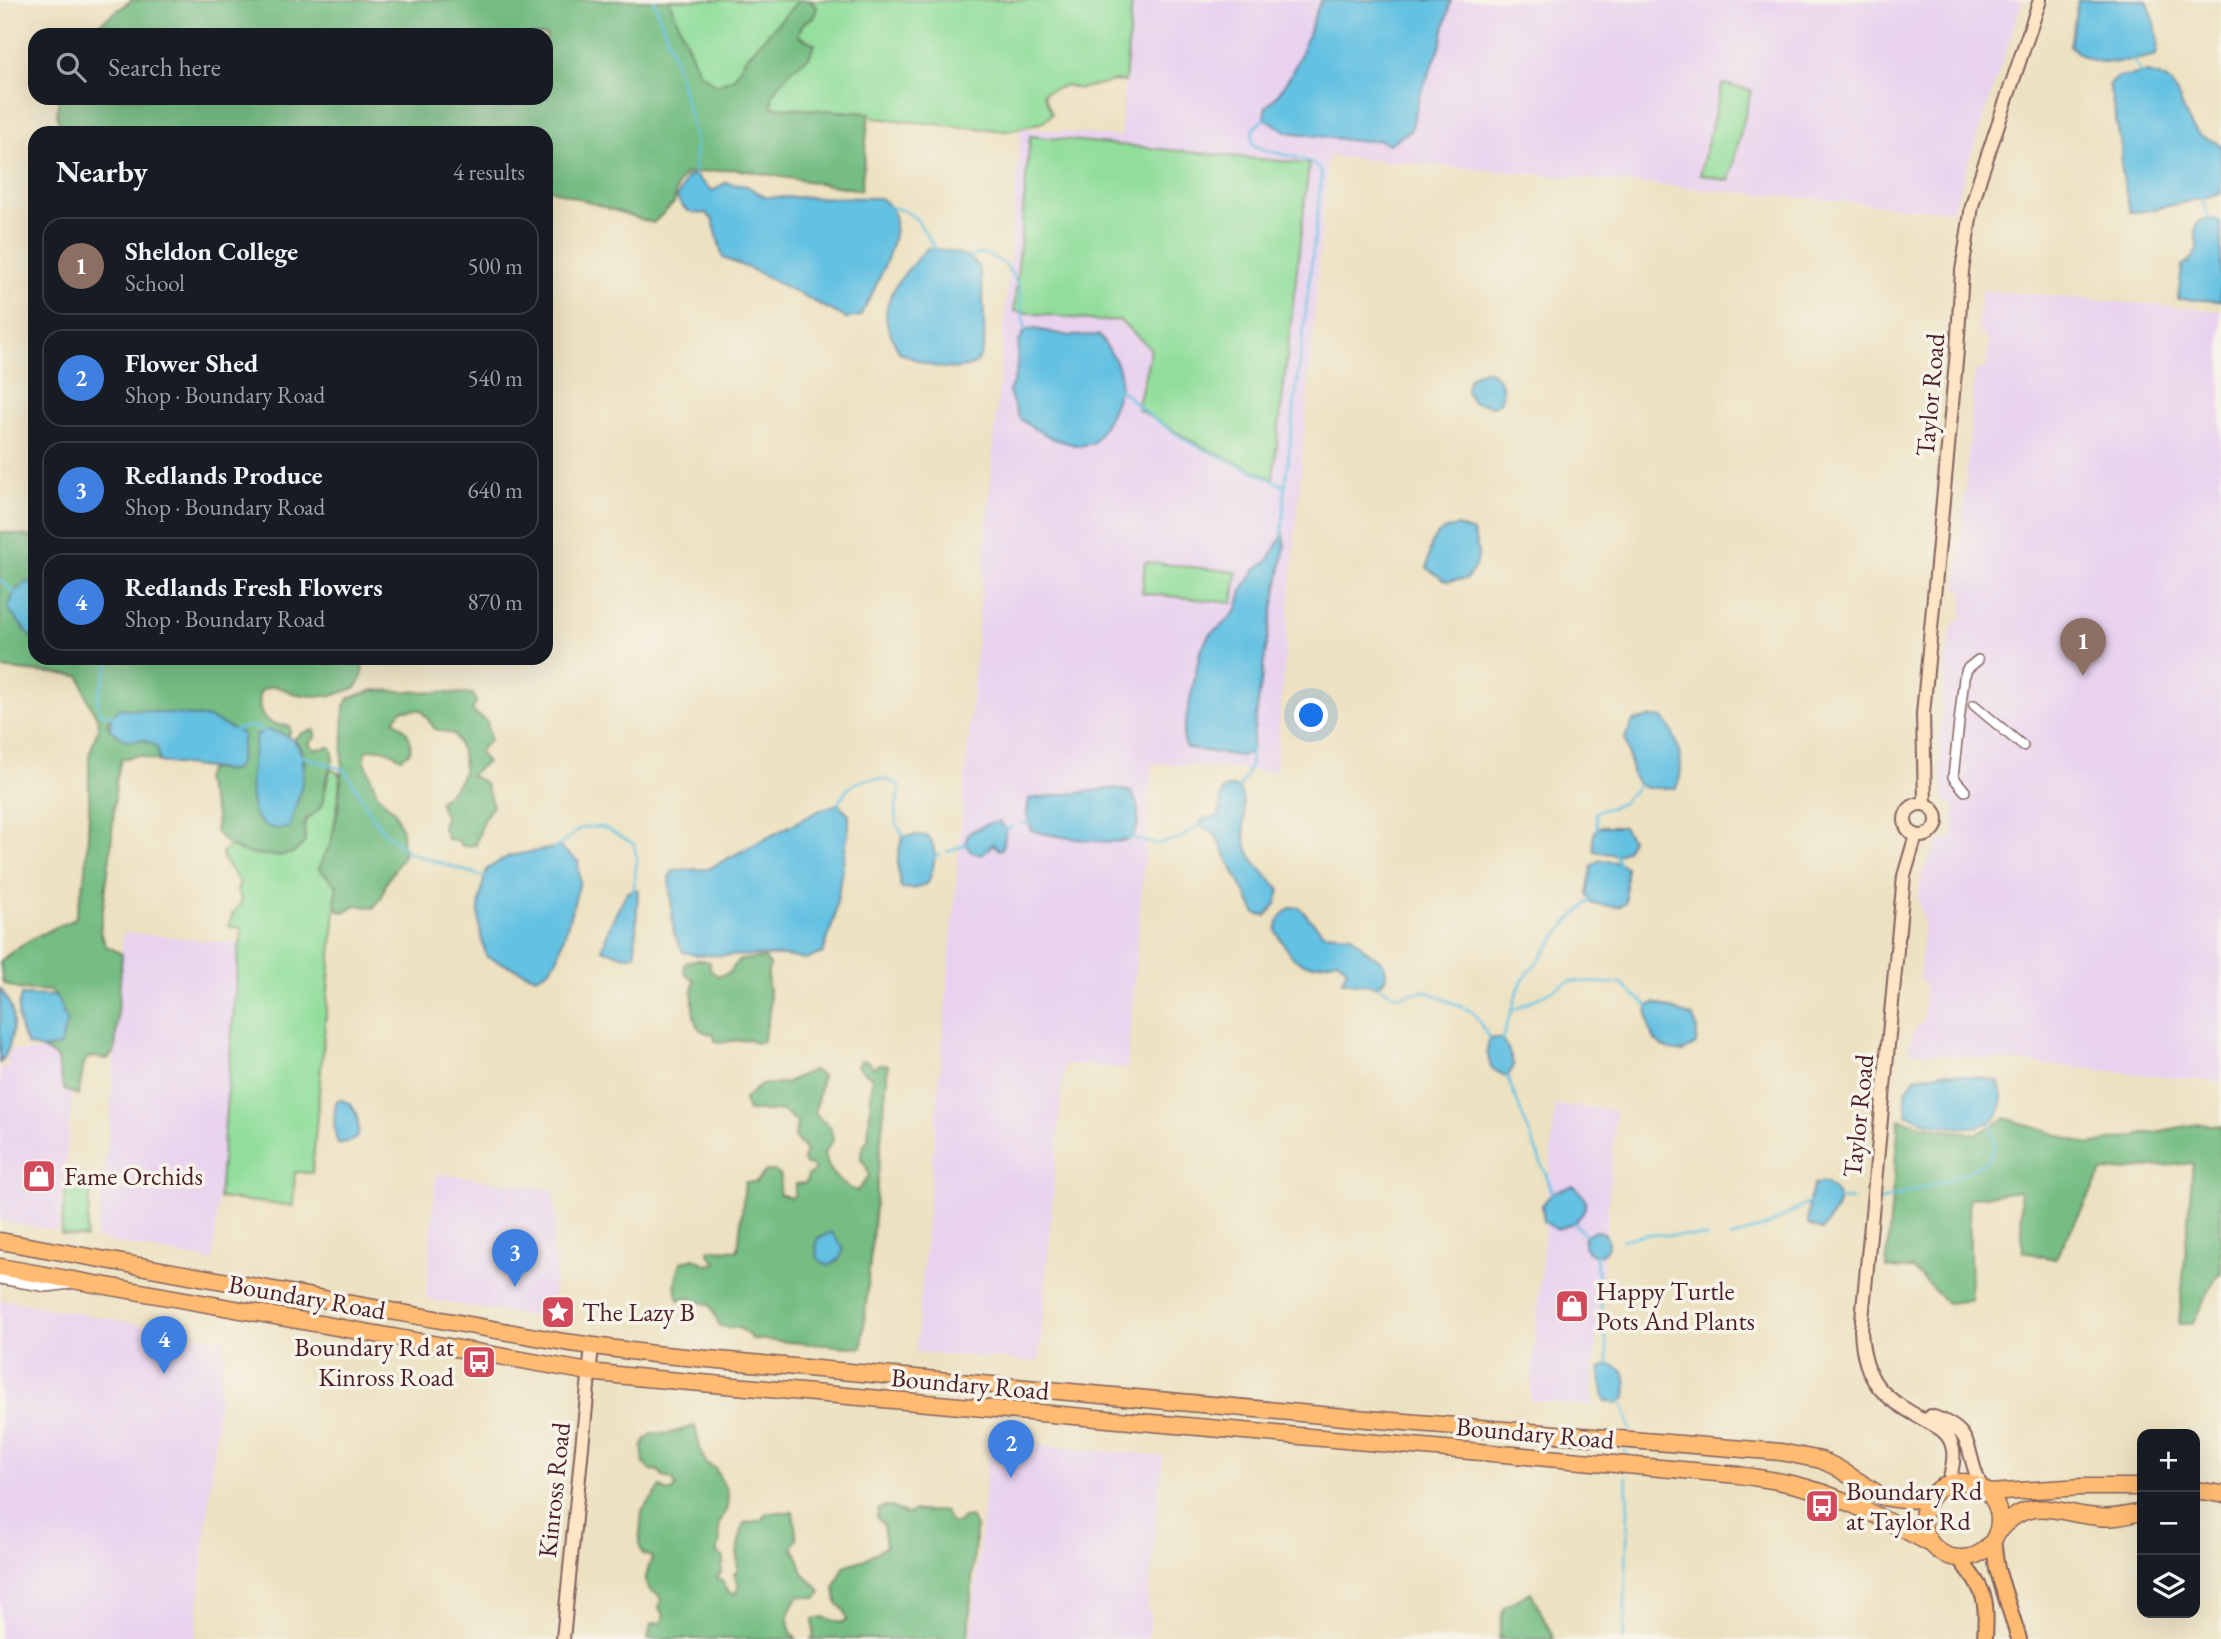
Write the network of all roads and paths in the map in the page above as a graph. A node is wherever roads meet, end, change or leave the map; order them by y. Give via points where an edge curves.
1 (2040, 0) edge
2 (1978, 660) dead end
3 (1974, 705) dead end
4 (2023, 746) dead end
5 (1965, 791) dead end
6 (1925, 804) junction
7 (1916, 835) junction
8 (0, 1241) edge
9 (0, 1267) edge
10 (0, 1279) edge
11 (86, 1283) junction
12 (592, 1346) junction
13 (589, 1372) junction
14 (1886, 1396) junction
15 (1949, 1483) junction
16 (2137, 1487) edge
17 (1985, 1490) junction
18 (2200, 1491) edge
19 (2221, 1496) edge
20 (1929, 1499) junction
21 (2200, 1501) edge
22 (2137, 1513) edge
23 (1995, 1537) junction
24 (1931, 1544) junction
25 (1959, 1558) junction
26 (563, 1639) edge
27 (1985, 1639) edge
28 (2019, 1639) edge

1 - 6 street, Taylor Road via 1980,178 1962,271 1923,714
2 - 5 street via 1967,668 1964,678 1954,765 1955,782
3 - 4 street
6 - 7 street via 1936,814 1936,825 1930,833
6 - 7 street via 1913,805 1904,818 1907,829
7 - 14 street, Taylor Road via 1904,876 1861,1330 1866,1367
8 - 12 highway, Boundary Road
9 - 11 highway, Boundary Road
10 - 11 street via 47,1287
11 - 13 highway, Boundary Road
12 - 13 street, Kinross Road
12 - 20 highway, Boundary Road via 1355,1418 1781,1452 1836,1467 1883,1497
13 - 24 highway, Boundary Road via 1739,1475 1839,1499
13 - 26 street, Kinross Road
14 - 15 street, Taylor Road via 1948,1437 1953,1448
14 - 17 street, Taylor Road via 1959,1429
15 - 17 highway via 1972,1483
15 - 20 highway
16 - 17 highway
17 - 23 highway via 1998,1512
18 - 19 highway
19 - 21 highway
20 - 24 highway via 1923,1526
22 - 23 highway via 2102,1518 2053,1508 2032,1509 2004,1524
23 - 25 highway via 1978,1553
23 - 28 main road via 1997,1569
24 - 25 highway
25 - 27 main road via 1984,1592

